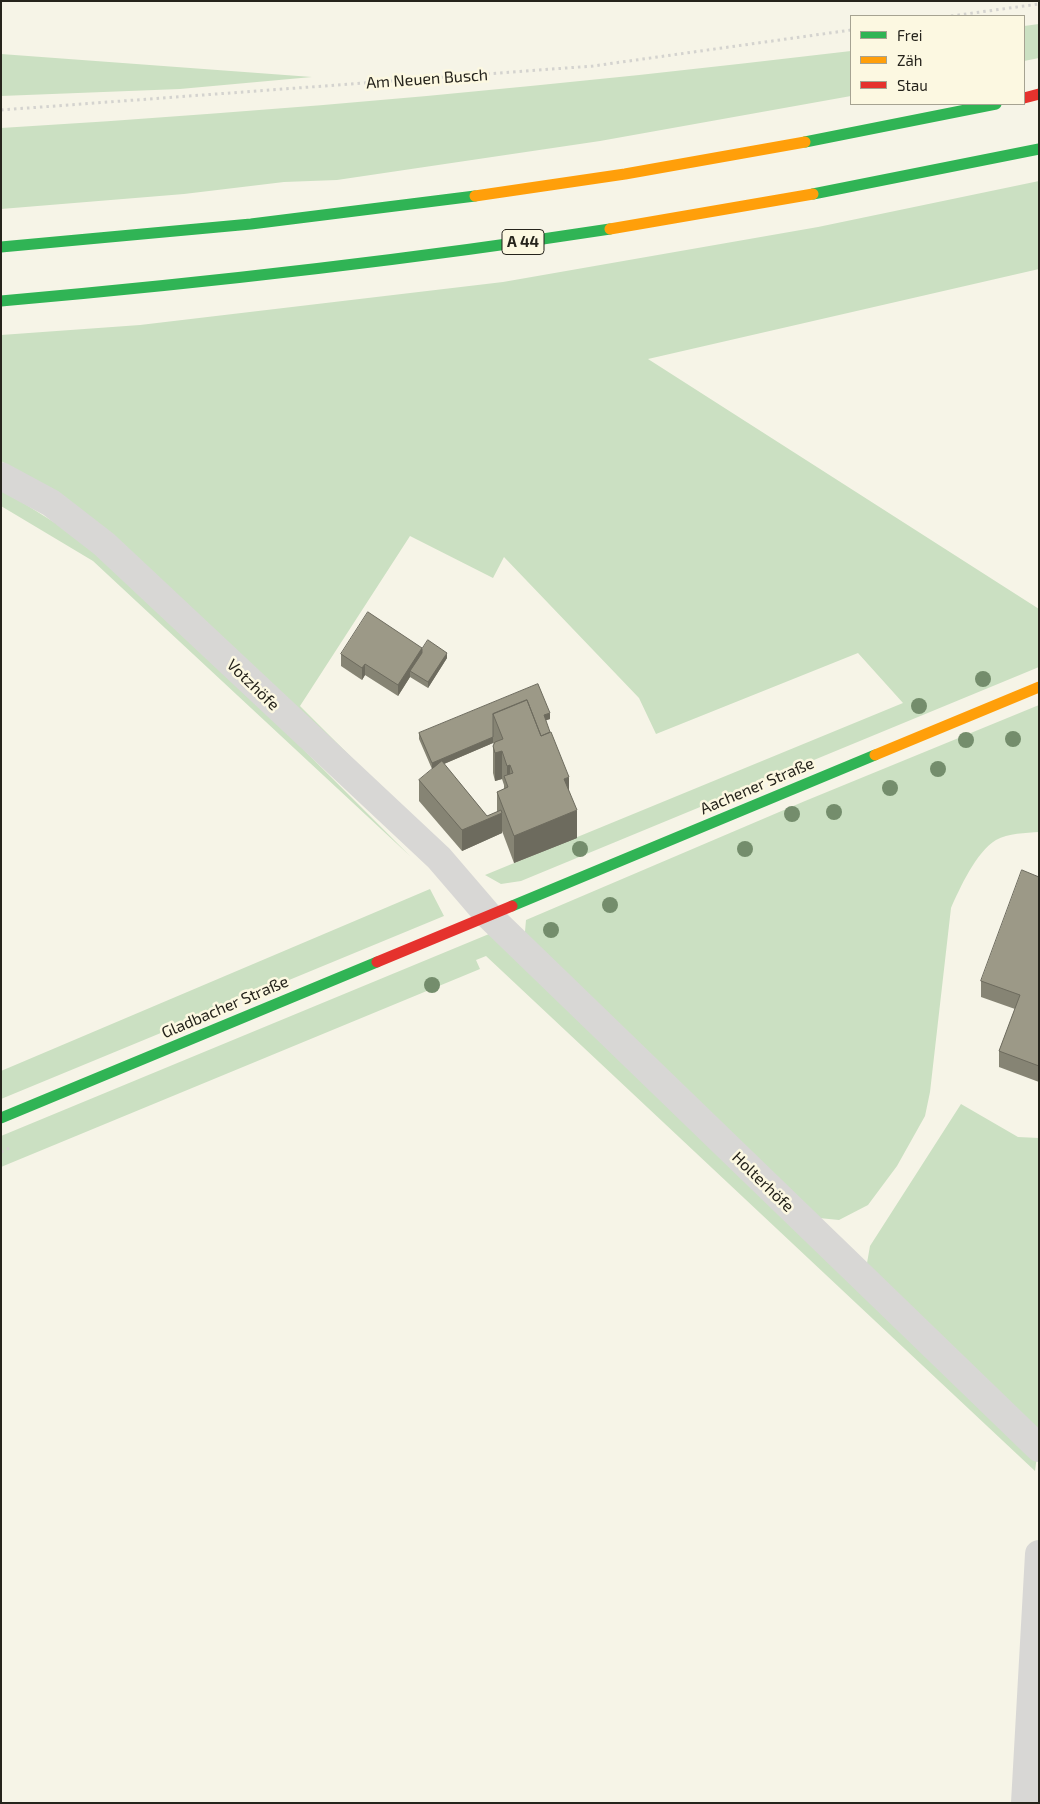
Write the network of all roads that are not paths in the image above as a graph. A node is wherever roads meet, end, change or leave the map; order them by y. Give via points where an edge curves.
1 (1039, 94) edge
2 (1025, 98) edge
3 (991, 105) edge
4 (1039, 149) edge
5 (1, 247) edge
6 (1, 301) edge
7 (1, 476) edge
8 (1039, 687) edge
9 (488, 915) junction
10 (461, 926) joint
11 (1, 1118) edge
12 (1039, 1448) edge
13 (1039, 1554) edge
14 (1025, 1803) edge

1 - 2 main road
3 - 5 main road via 744,153 430,204 242,226
4 - 6 main road, A 44 via 743,207 436,255 180,285
7 - 9 street, Votzhöfe via 51,503 104,544 439,858
8 - 9 main road, Aachener Straße
9 - 10 main road, Aachener Straße
9 - 12 street, Holterhöfe
10 - 11 main road, Gladbacher Straße
13 - 14 street

